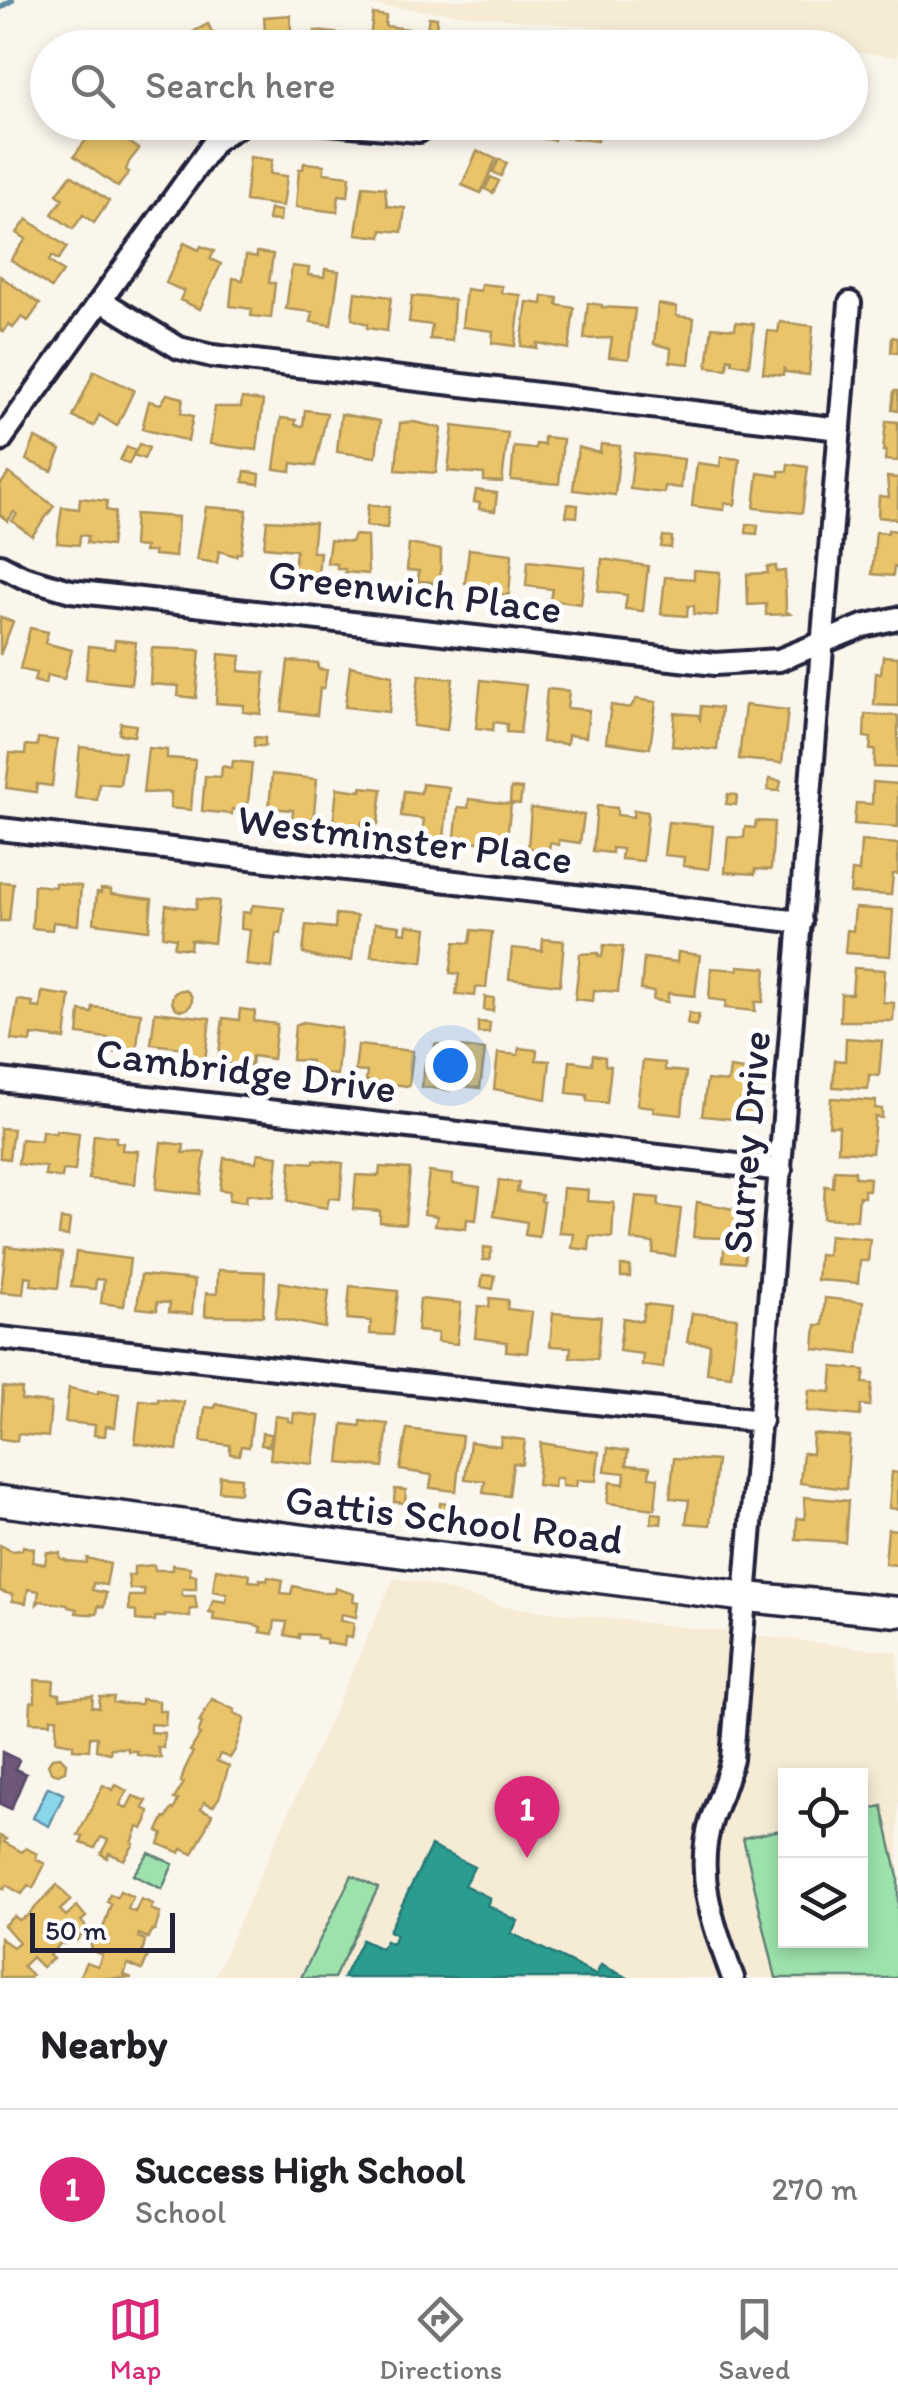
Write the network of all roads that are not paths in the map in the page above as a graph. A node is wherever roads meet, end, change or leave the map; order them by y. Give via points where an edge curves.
1 (217, 140) edge
2 (102, 301) junction
3 (850, 303) dead end
4 (840, 429) junction
5 (0, 441) edge
6 (0, 565) edge
7 (898, 618) edge
8 (823, 644) junction
9 (0, 829) edge
10 (800, 922) junction
11 (0, 1080) edge
12 (781, 1170) junction
13 (0, 1338) edge
14 (761, 1421) junction
15 (0, 1501) edge
16 (747, 1596) junction
17 (898, 1612) edge
18 (733, 1978) edge

1 - 2 street
2 - 4 street via 179,348 212,356
2 - 5 street
3 - 4 street, Surrey Drive
4 - 8 street, Surrey Drive
6 - 8 street, Greenwich Place via 70,591 715,664 779,660
7 - 8 street, Greenwich Place
8 - 10 street, Surrey Drive
9 - 10 street, Westminster Place
10 - 12 street, Surrey Drive
11 - 12 street, Cambridge Drive
12 - 14 street, Surrey Drive
13 - 14 street
14 - 16 street, Surrey Drive
15 - 16 main road, Gattis School Road
16 - 17 main road, Gattis School Road
16 - 18 street, Surrey Drive via 732,1759 712,1818 704,1880

